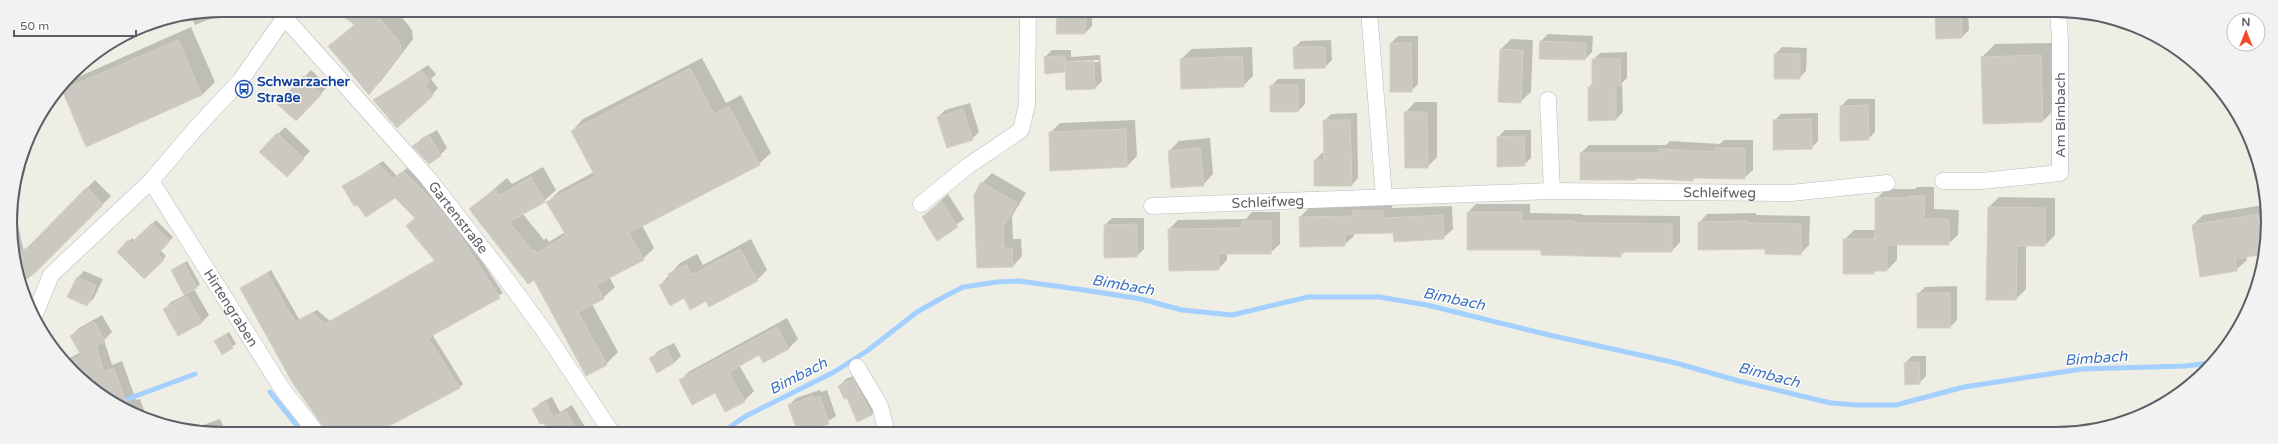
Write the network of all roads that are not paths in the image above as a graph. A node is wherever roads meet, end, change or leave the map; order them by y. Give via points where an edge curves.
1 (281, 17) edge
2 (287, 17) edge
3 (1028, 17) edge
4 (1369, 17) edge
5 (2058, 17) edge
6 (1548, 100) dead end
7 (151, 181) junction
8 (1942, 181) dead end
9 (1887, 183) dead end
10 (1552, 191) junction
11 (1384, 197) junction
12 (920, 204) dead end
13 (1152, 206) dead end
14 (37, 310) edge
15 (857, 367) dead end
16 (312, 427) edge
17 (609, 427) edge
18 (885, 427) edge

1 - 7 street via 240,81
2 - 17 street, Gartenstraße via 427,177 540,326
3 - 12 street via 1028,104 1021,130 968,166
4 - 11 street
5 - 8 street, Am Bimbach via 2060,173 1981,181
6 - 10 street
7 - 14 street via 51,275
7 - 16 street, Hirtengraben via 283,390
9 - 10 street, Schleifweg via 1791,193
10 - 11 street, Schleifweg
11 - 13 street, Schleifweg
15 - 18 street via 880,406

